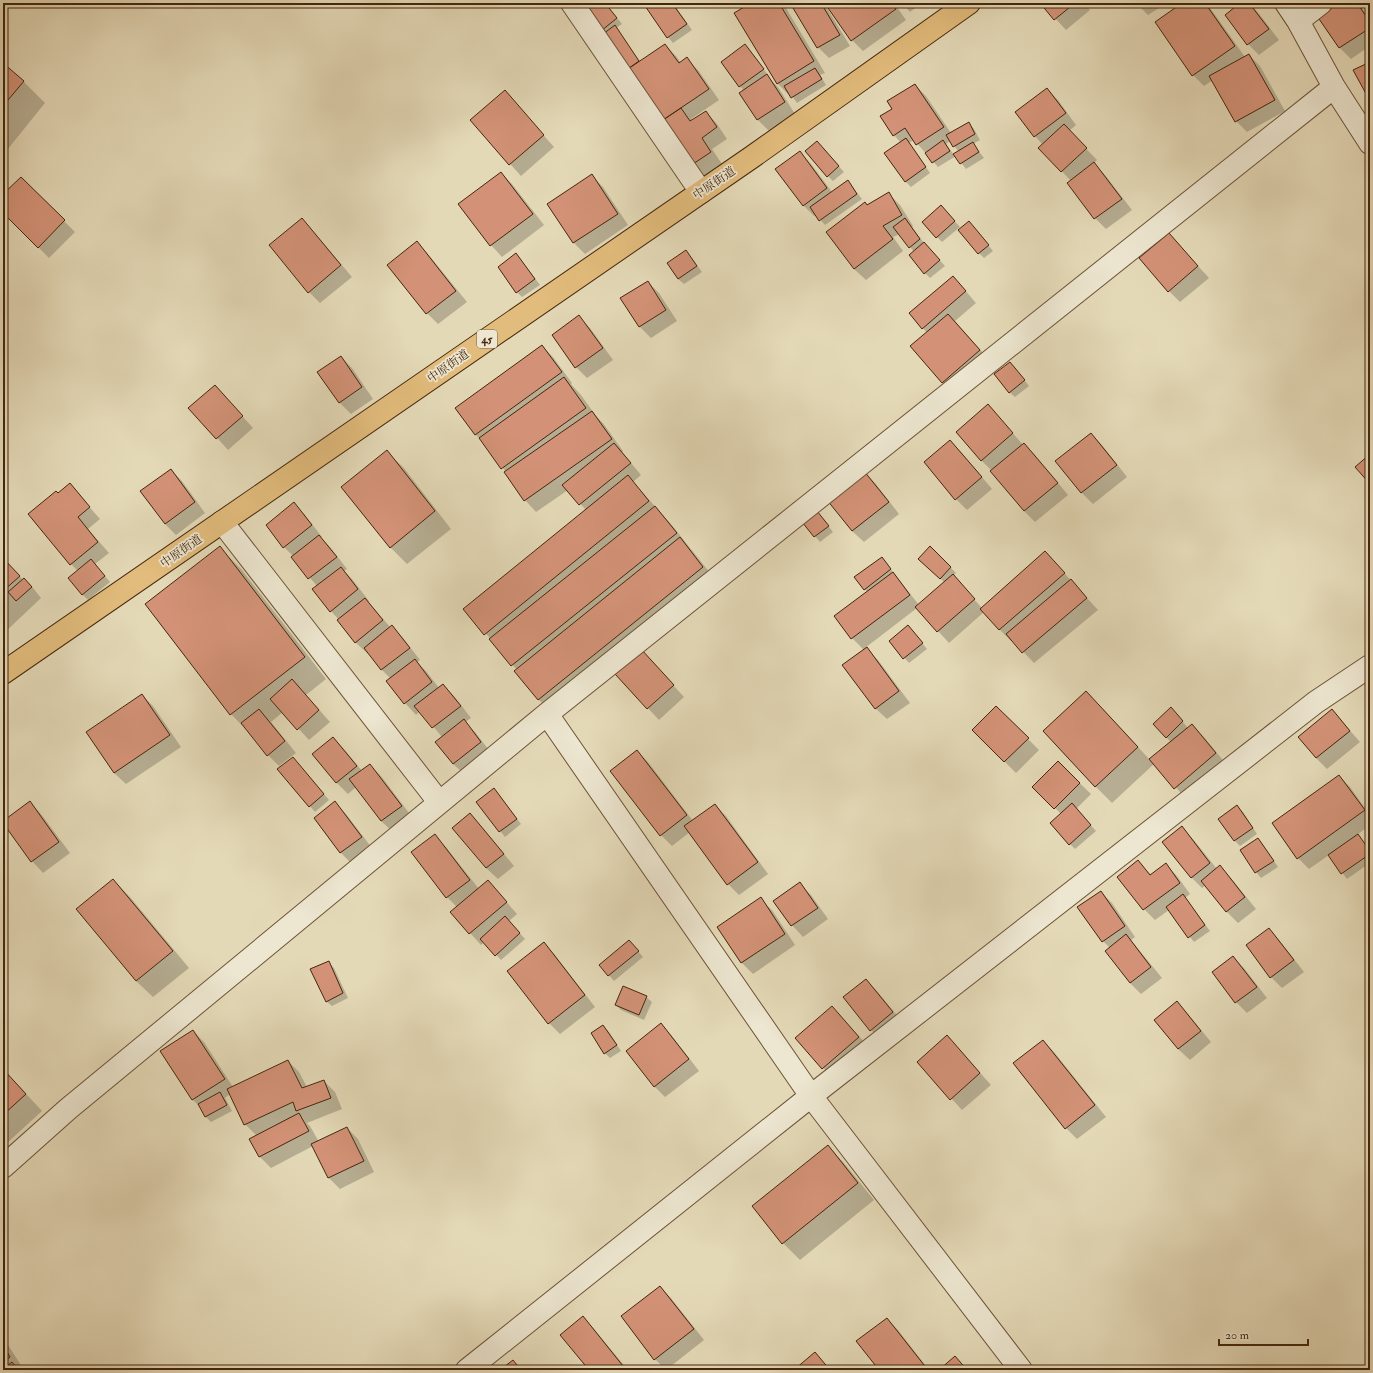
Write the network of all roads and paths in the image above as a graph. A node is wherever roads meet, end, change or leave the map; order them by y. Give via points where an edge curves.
1 (572, 3) edge
2 (969, 3) edge
3 (1286, 3) edge
4 (1321, 3) edge
5 (1298, 21) junction
6 (1334, 87) junction
7 (1370, 143) edge
8 (701, 192) junction
9 (222, 522) junction
10 (1370, 666) edge
11 (3, 673) edge
12 (547, 714) junction
13 (439, 802) junction
14 (811, 1096) junction
15 (3, 1167) edge
16 (468, 1370) edge
17 (1022, 1370) edge

1 - 8 street
2 - 8 main road, 中原街道 / 45
3 - 5 street
4 - 5 street
5 - 6 street
6 - 7 street
6 - 12 street
8 - 9 main road, 中原街道 / 45
9 - 11 main road, 中原街道 / 45
9 - 13 street
10 - 14 street via 1316,702
12 - 13 street
12 - 14 street
13 - 15 street via 68,1109
14 - 16 street
14 - 17 street

